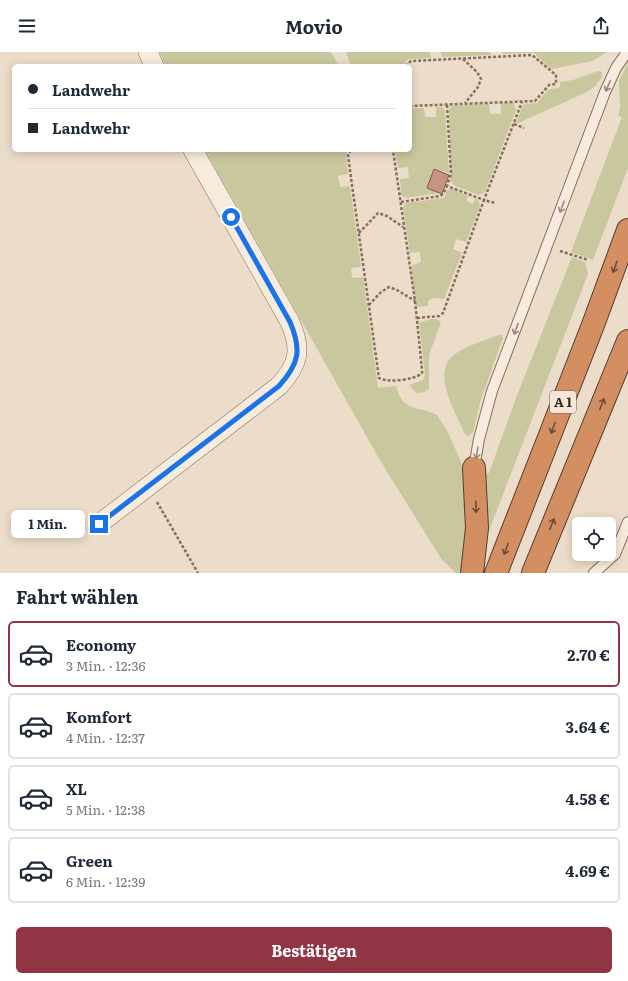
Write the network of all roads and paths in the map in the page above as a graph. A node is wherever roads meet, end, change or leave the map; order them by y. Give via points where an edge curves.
1 (148, 52) edge
2 (627, 52) edge
3 (463, 58) junction
4 (153, 64) edge
5 (407, 64) edge
6 (522, 101) junction
7 (465, 104) junction
8 (447, 105) junction
9 (412, 106) edge
10 (514, 123) junction
11 (524, 128) dead end
12 (194, 152) edge
13 (350, 152) edge
14 (393, 152) edge
15 (448, 186) junction
16 (484, 200) junction
17 (401, 202) junction
18 (495, 203) dead end
19 (404, 228) junction
20 (628, 230) edge
21 (359, 234) junction
22 (548, 246) junction
23 (588, 260) dead end
24 (415, 301) junction
25 (369, 306) junction
26 (417, 318) junction
27 (628, 341) edge
28 (474, 468) joint
29 (148, 486) junction
30 (628, 522) edge
31 (99, 524) dead end
32 (198, 573) edge
33 (472, 573) edge
34 (496, 573) edge
35 (532, 573) edge
36 (594, 573) edge

1 - 4 street
2 -> 22 lane via 605,92
3 - 5 path via 411,61
3 - 6 path via 534,56 556,75 556,84 549,85 535,100
3 - 7 path via 481,80
6 - 7 path
6 - 10 path
7 - 8 path
8 - 9 path
8 - 15 path via 450,174
10 - 11 path via 515,126
10 - 16 path
12 - 29 street via 284,310 295,332 297,353 292,370 279,386
13 - 21 path via 348,155
14 - 17 path
15 - 16 path
15 - 17 path via 440,196
16 - 18 path
16 - 26 path via 443,313 439,316
17 - 19 path
19 - 21 path via 378,213
19 - 24 path
20 -> 34 highway, A 1
21 - 25 path
22 - 23 path
22 -> 28 lane via 490,398
24 - 25 path via 388,287
24 - 26 path
25 - 26 path via 379,378 384,381 415,378 422,373
35 -> 27 highway, A 1
28 -> 33 highway via 477,528
29 - 31 street
29 - 32 path
30 - 36 lane via 616,554

